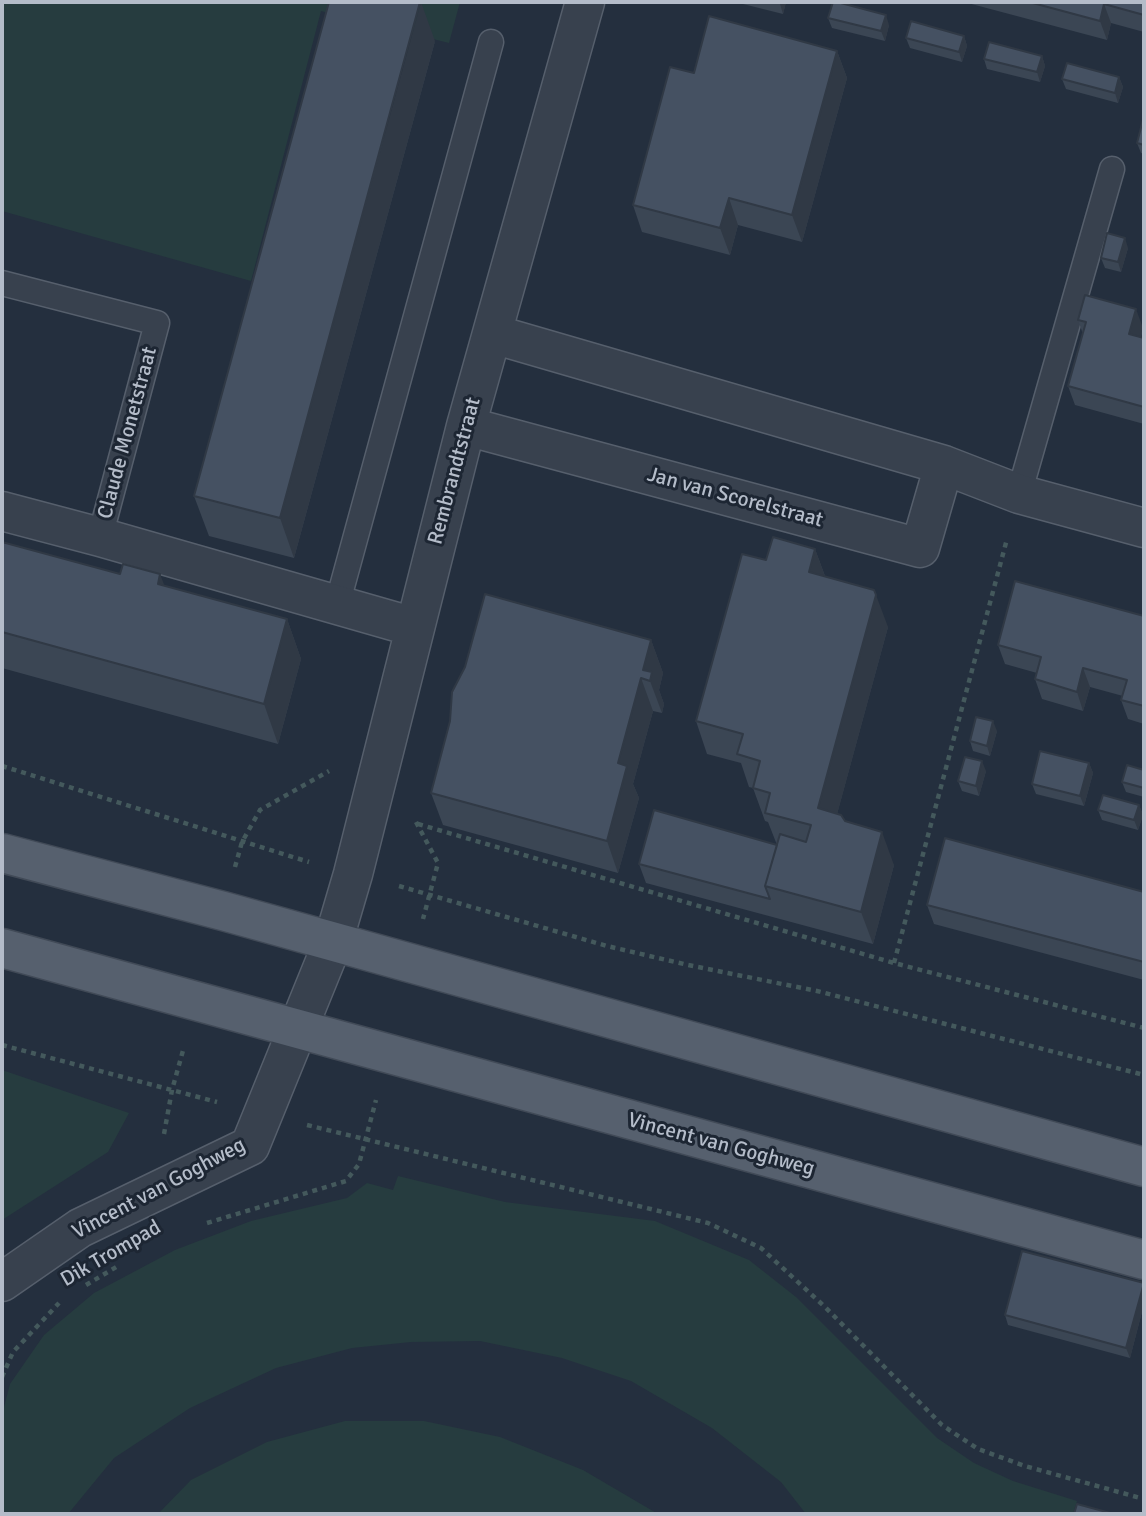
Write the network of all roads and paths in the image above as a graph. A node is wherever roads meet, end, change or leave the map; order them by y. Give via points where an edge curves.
1 (585, 2) edge
2 (491, 42) dead end
3 (1112, 169) dead end
4 (2, 283) edge
5 (493, 334) junction
6 (466, 426) junction
7 (944, 466) junction
8 (1019, 494) junction
9 (2, 511) edge
10 (1144, 528) edge
11 (100, 537) junction
12 (337, 605) junction
13 (414, 627) junction
14 (388, 737) junction
15 (2, 766) edge
16 (417, 824) dead end
17 (242, 842) junction
18 (2, 853) edge
19 (353, 874) junction
20 (333, 942) junction
21 (2, 948) edge
22 (894, 963) junction
23 (1144, 1028) edge
24 (297, 1029) junction
25 (2, 1045) edge
26 (1144, 1075) edge
27 (172, 1090) dead end
28 (1144, 1167) edge
29 (201, 1224) dead end
30 (129, 1259) dead end
31 (1144, 1260) edge
32 (2, 1282) edge
33 (85, 1286) dead end
34 (63, 1300) dead end
35 (2, 1377) edge
36 (1144, 1499) edge

1 - 5 street, Rembrandtstraat
2 - 12 lane
3 - 8 lane
4 - 11 lane, Claude Monetstraat via 157,323
5 - 6 street, Rembrandtstraat
5 - 7 street
6 - 7 street, Jan van Scorelstraat via 920,548
6 - 13 street, Rembrandtstraat
7 - 8 street
8 - 10 street
8 - 22 path
9 - 11 street, Claude Monetstraat
11 - 12 street, Claude Monetstraat
12 - 13 street, Claude Monetstraat
13 - 14 street, Rembrandtstraat
14 - 17 path via 260,810
14 - 19 street, Rembrandtstraat
15 - 17 path
16 - 22 path
17 - 19 path
18 - 20 main road
19 - 20 street, Rembrandtstraat
19 - 26 path via 607,946 817,991
20 - 24 street, Vincent van Goghweg
20 - 28 main road
21 - 24 main road, Vincent van Goghweg
22 - 23 path
24 - 31 main road, Vincent van Goghweg
24 - 32 street, Vincent van Goghweg via 250,1146 80,1228
25 - 27 path
29 - 36 path via 346,1181 359,1164 365,1139 708,1223 761,1248 951,1431 978,1449
30 - 33 path, Dik Trompad
34 - 35 path, Dik Trompad via 13,1352

